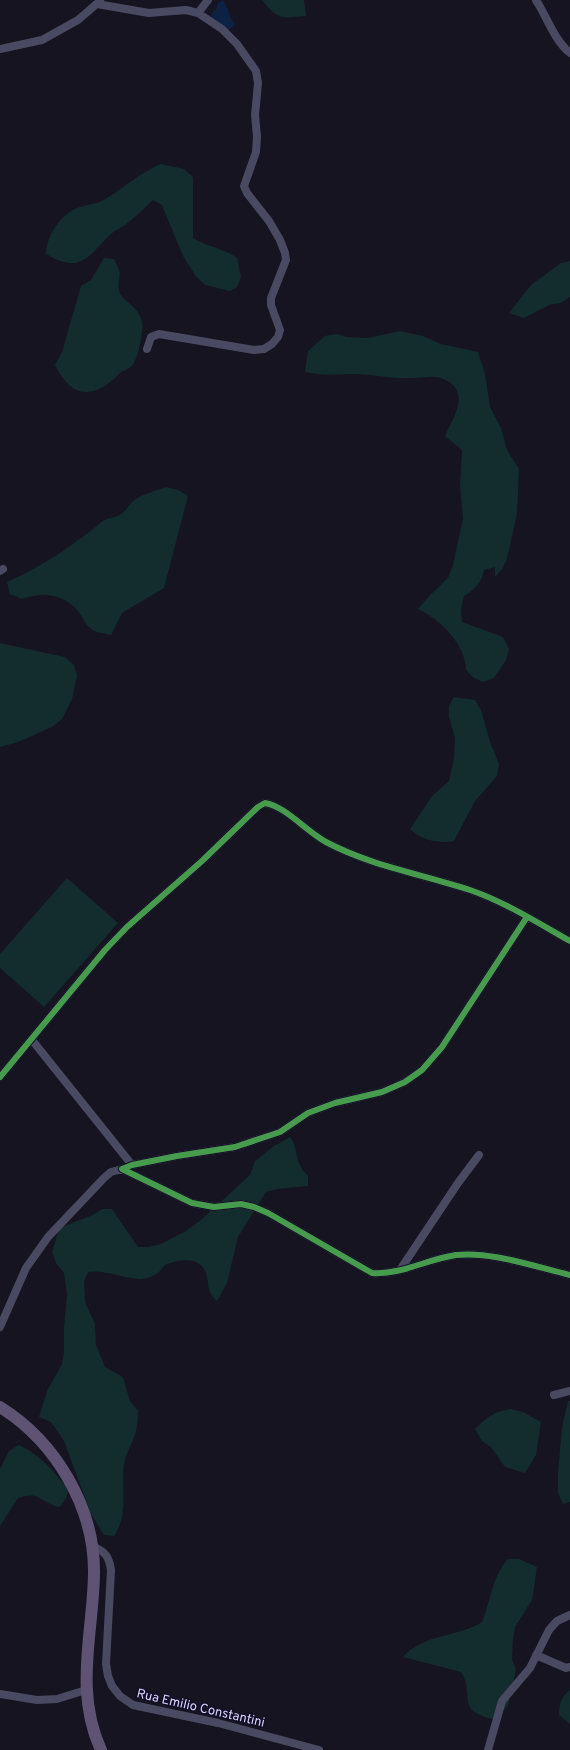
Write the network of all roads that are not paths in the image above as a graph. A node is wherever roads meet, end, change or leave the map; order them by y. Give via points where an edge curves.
1 (208, 0) edge
2 (536, 0) edge
3 (99, 2) edge
4 (198, 13) junction
5 (0, 49) edge
6 (570, 53) edge
7 (147, 349) dead end
8 (528, 917) junction
9 (570, 941) edge
10 (32, 1040) junction
11 (0, 1077) edge
12 (478, 1155) dead end
13 (132, 1165) junction
14 (122, 1169) junction
15 (400, 1270) junction
16 (570, 1275) edge
17 (0, 1327) edge
18 (570, 1391) edge
19 (554, 1395) dead end
20 (0, 1406) edge
21 (93, 1546) junction
22 (570, 1615) edge
23 (536, 1655) junction
24 (569, 1668) edge
25 (86, 1690) junction
26 (0, 1694) edge
27 (101, 1750) edge
28 (319, 1750) edge
29 (488, 1750) edge

1 - 4 street
2 - 6 street via 564,48
3 - 4 street via 149,13 186,10
3 - 5 street via 78,20 42,40
4 - 7 street via 237,44 258,78 256,152 244,186 246,193 269,221 285,253 282,272 271,298 280,330 278,337 264,349 223,346 159,334 152,337
8 - 9 street
8 - 10 street via 472,890 397,869 332,845 306,830 276,806 265,803 127,927 105,950
8 - 13 street via 442,1048 422,1070 405,1082 382,1092 335,1102 308,1113 280,1132 234,1148
10 - 11 street
10 - 13 street
12 - 15 street
13 - 14 street
14 - 15 street via 192,1203 214,1207 228,1204 254,1207 372,1273 391,1273
14 - 17 street via 111,1172 104,1178 48,1237 26,1268
15 - 16 street via 446,1257 470,1255 518,1262
18 - 19 street
20 - 21 main road via 38,1438 58,1461 72,1485
21 - 25 main road via 94,1574 86,1660
21 - 28 street, Rua Emilio Constantini via 106,1554 111,1570 106,1664 108,1676 120,1696 133,1705 225,1725
22 - 23 street via 557,1621 549,1630
23 - 24 street
23 - 29 street via 524,1677 502,1701
25 - 26 street via 57,1699 38,1700
25 - 27 main road via 90,1718

